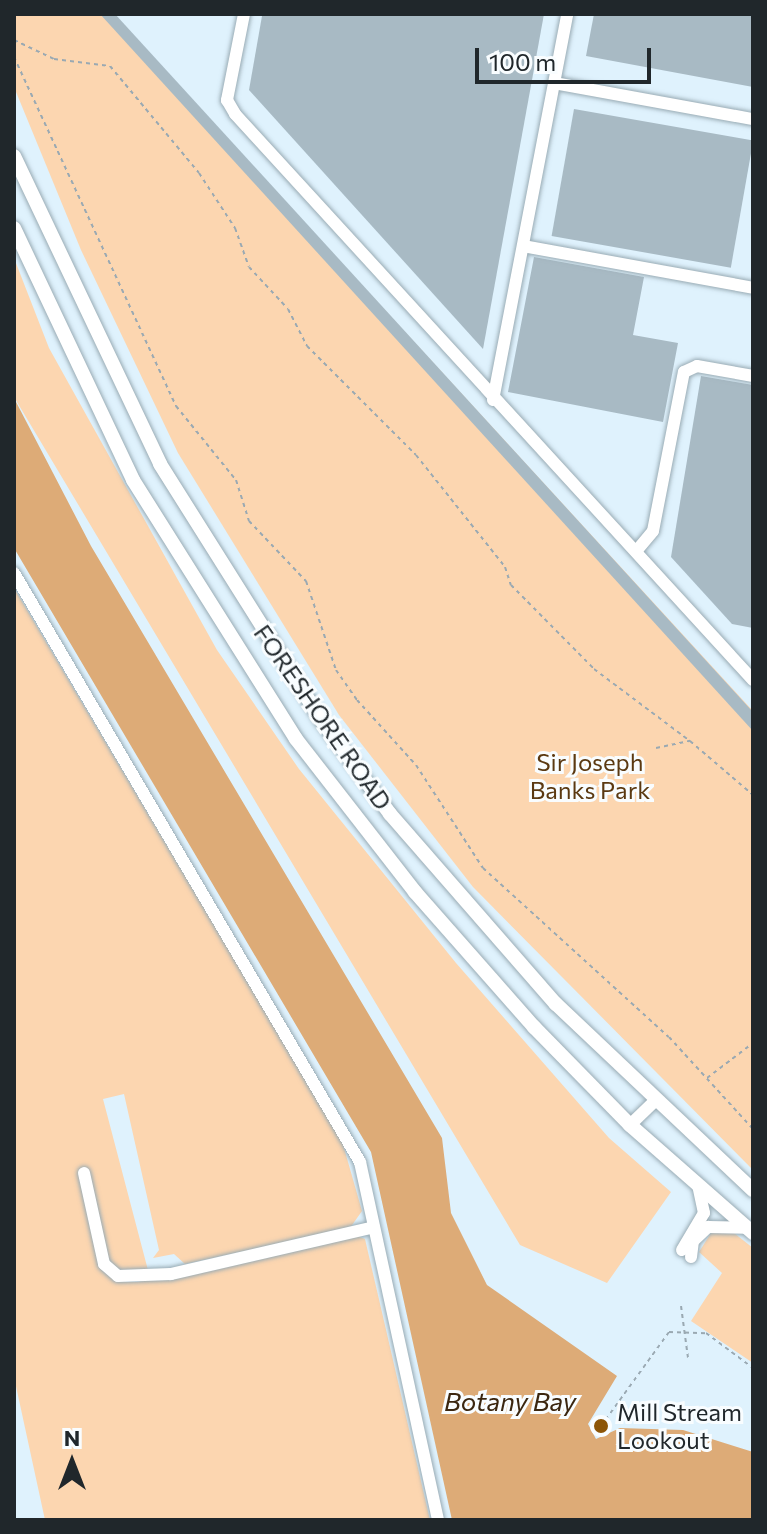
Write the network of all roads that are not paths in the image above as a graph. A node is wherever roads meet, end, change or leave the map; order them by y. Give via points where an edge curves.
1 (244, 14) edge
2 (567, 14) edge
3 (554, 83) junction
4 (753, 119) edge
5 (14, 156) edge
6 (14, 228) edge
7 (523, 246) junction
8 (753, 288) edge
9 (753, 376) edge
10 (493, 400) junction
11 (638, 549) junction
12 (14, 573) edge
13 (753, 680) edge
14 (654, 1102) junction
15 (630, 1125) junction
16 (84, 1173) dead end
17 (698, 1185) junction
18 (753, 1190) edge
19 (374, 1227) junction
20 (750, 1231) edge
21 (438, 1520) edge

1 - 10 lane via 227,100 235,114
2 - 3 lane
3 - 4 lane
3 - 7 lane
5 - 14 main road, FORESHORE ROAD via 160,464 313,708 438,872
6 - 15 main road, FORESHORE ROAD via 133,480 296,739 415,892
7 - 8 lane
7 - 10 lane
9 - 11 lane via 697,366 684,372 653,531
10 - 11 lane
11 - 13 lane
12 - 19 lane via 354,1148
14 - 15 lane
14 - 18 main road, FORESHORE ROAD
15 - 17 main road, FORESHORE ROAD
16 - 19 lane via 104,1264 118,1276 171,1274
17 - 20 main road, FORESHORE ROAD
17 - 20 lane via 704,1213 686,1254 704,1228
19 - 21 lane

